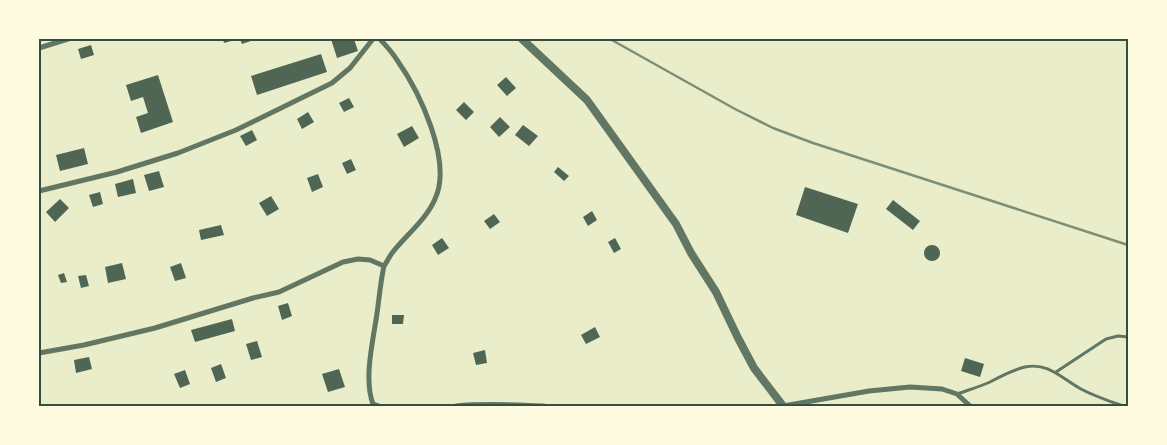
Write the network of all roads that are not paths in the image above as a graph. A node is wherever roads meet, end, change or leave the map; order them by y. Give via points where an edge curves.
1 (68, 39) edge
2 (373, 39) edge
3 (380, 39) edge
4 (522, 39) edge
5 (39, 48) edge
6 (39, 191) edge
7 (384, 266) junction
8 (1128, 337) edge
9 (39, 353) edge
10 (1056, 372) junction
11 (957, 394) junction
12 (375, 406) edge
13 (456, 406) edge
14 (544, 406) edge
15 (783, 406) edge
16 (970, 406) edge
17 (1124, 406) edge

1 - 5 street
2 - 6 street via 350,68 332,83 236,130 117,172
3 - 7 street via 397,60 426,111 438,152 440,173 436,199
4 - 15 street via 587,100 676,224 716,292 754,368
7 - 9 street via 370,260 343,262 279,292 155,328
7 - 12 street via 369,384
8 - 10 lane via 1106,339
10 - 11 lane via 1027,366
10 - 17 lane via 1080,388
11 - 15 street via 942,389 910,387
11 - 16 street
13 - 14 street

